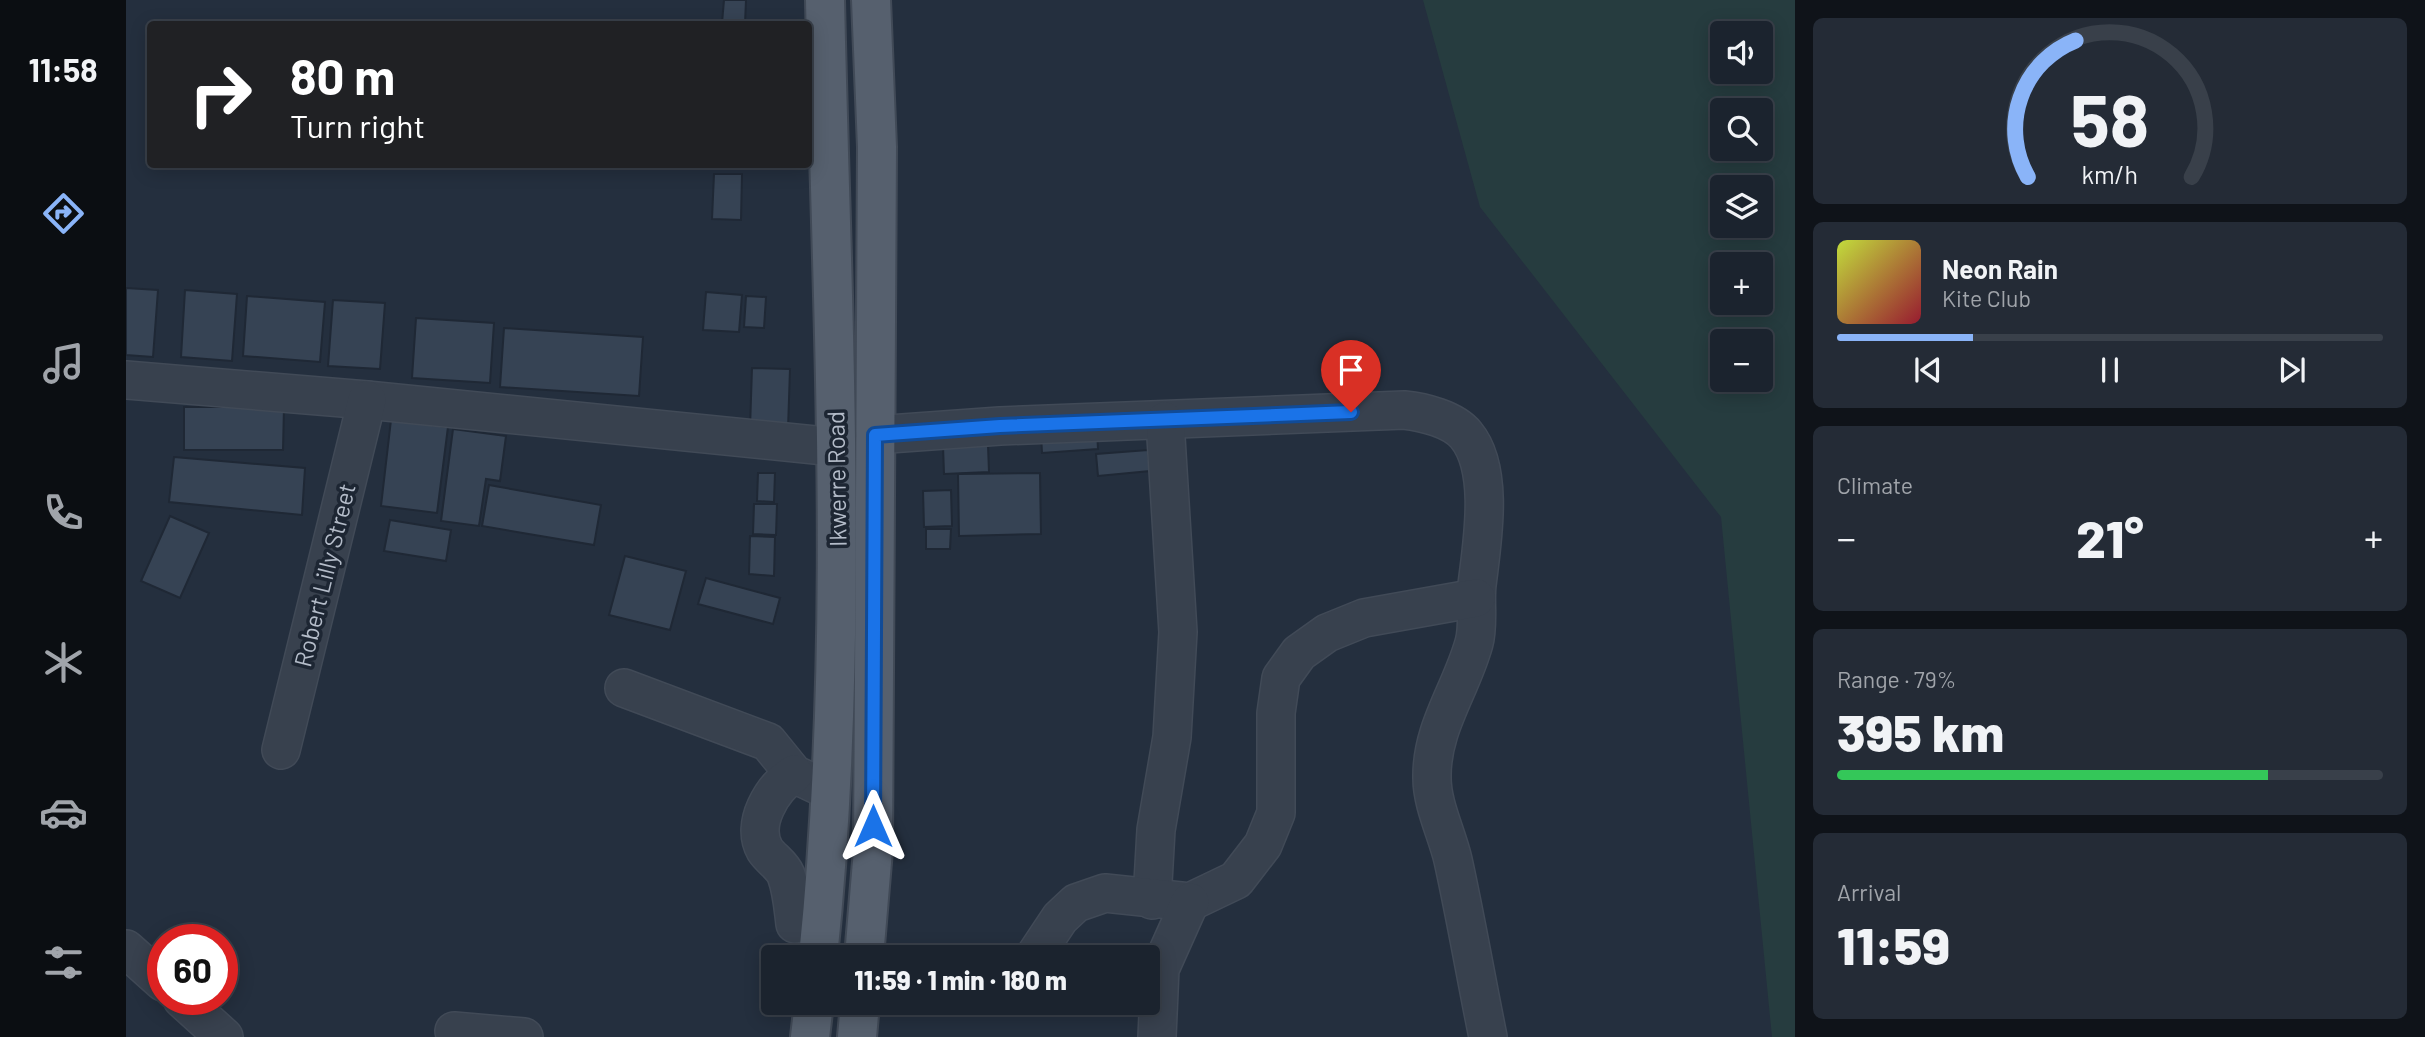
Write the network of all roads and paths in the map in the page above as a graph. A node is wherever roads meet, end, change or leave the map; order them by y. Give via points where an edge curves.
1 (825, 0) edge
2 (871, 0) edge
3 (126, 380) edge
4 (367, 400) junction
5 (1166, 421) junction
6 (875, 435) junction
7 (835, 447) junction
8 (1476, 598) junction
9 (624, 688) dead end
10 (281, 750) dead end
11 (794, 774) junction
12 (830, 791) junction
13 (1152, 900) junction
14 (1190, 902) junction
15 (795, 924) dead end
16 (819, 945) edge
17 (865, 945) edge
18 (1042, 945) edge
19 (126, 949) edge
20 (147, 968) edge
21 (199, 1015) edge
22 (813, 1015) edge
23 (859, 1015) edge
24 (454, 1031) dead end
25 (223, 1037) edge
26 (524, 1037) edge
27 (810, 1037) edge
28 (857, 1037) edge
29 (1157, 1037) edge
30 (1488, 1037) edge

1 - 7 main road, Ikwerre Road
2 - 6 main road, Ikwerre Road via 877,147
3 - 4 street
4 - 7 street
4 - 10 street, Robert Lilly Street
5 - 6 street
5 - 8 street via 1404,410 1430,413 1465,434 1481,464 1484,528
5 - 13 street via 1178,632 1172,737 1156,830
6 - 17 main road, Ikwerre Road via 873,849
7 - 12 main road, Ikwerre Road via 835,723
8 - 14 street via 1364,618 1326,633 1299,653 1282,678 1276,713 1276,813 1263,845 1236,880
8 - 30 street via 1475,640 1432,750 1432,782
9 - 11 street via 768,742
11 - 12 street
11 - 15 street via 769,798 761,832 766,852 787,876
12 - 16 main road, Ikwerre Road
13 - 14 street
13 - 18 street via 1104,893 1076,903
14 - 29 street via 1160,969
19 - 20 street
21 - 25 street
22 - 27 main road
23 - 28 main road
24 - 26 street

